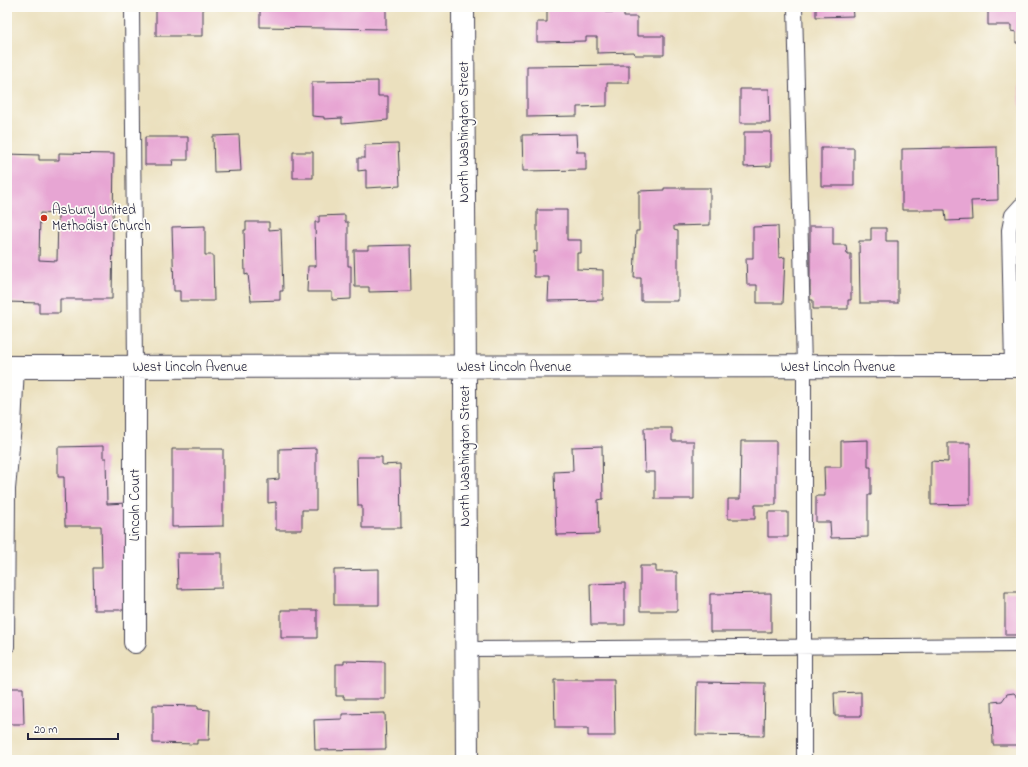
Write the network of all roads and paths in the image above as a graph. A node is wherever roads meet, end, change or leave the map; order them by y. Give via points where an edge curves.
1 (132, 7) edge
2 (464, 7) edge
3 (795, 7) edge
4 (1021, 205) edge
5 (1017, 366) edge
6 (12, 367) edge
7 (135, 367) junction
8 (465, 367) junction
9 (804, 367) junction
10 (135, 642) dead end
11 (804, 645) junction
12 (1021, 645) edge
13 (7, 647) edge
14 (467, 649) junction
15 (468, 760) edge
16 (804, 760) edge

1 - 7 lane
2 - 8 street, North Washington Street
3 - 9 lane
4 - 5 lane via 1012,215 1009,230
5 - 9 street, West Lincoln Avenue
6 - 7 street, West Lincoln Avenue
6 - 13 lane via 14,426 8,489
7 - 8 street, West Lincoln Avenue
7 - 10 street, Lincoln Court
8 - 9 street, West Lincoln Avenue
8 - 14 street, North Washington Street
9 - 11 lane
11 - 12 lane
11 - 14 lane
11 - 16 lane
14 - 15 street, North Washington Street

